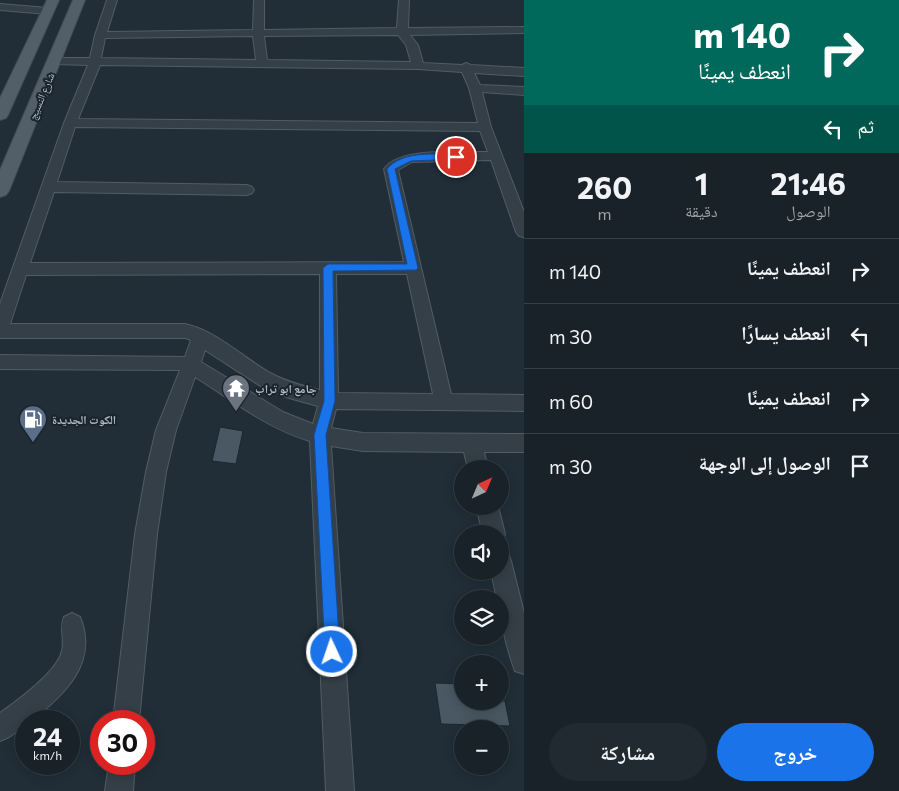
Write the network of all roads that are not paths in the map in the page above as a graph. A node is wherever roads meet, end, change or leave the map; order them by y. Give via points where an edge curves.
1 (79, 0) edge
2 (112, 0) edge
3 (259, 0) edge
4 (404, 0) edge
5 (51, 5) edge
6 (0, 7) edge
7 (524, 30) edge
8 (402, 32) junction
9 (258, 34) junction
10 (100, 35) junction
11 (55, 61) junction
12 (95, 62) junction
13 (262, 64) junction
14 (418, 66) junction
15 (466, 67) junction
16 (522, 69) edge
17 (475, 88) junction
18 (524, 91) edge
19 (2, 109) edge
20 (70, 123) junction
21 (485, 127) junction
22 (496, 156) junction
23 (48, 187) junction
24 (247, 190) dead end
25 (0, 191) edge
26 (524, 232) edge
27 (328, 268) junction
28 (413, 268) junction
29 (20, 269) junction
30 (0, 330) edge
31 (201, 338) junction
32 (0, 362) edge
33 (191, 365) junction
34 (329, 401) junction
35 (444, 403) junction
36 (524, 403) edge
37 (320, 435) junction
38 (472, 443) junction
39 (524, 443) edge
40 (476, 460) edge
41 (505, 580) edge
42 (72, 625) dead end
43 (524, 662) edge
44 (127, 710) edge
45 (0, 728) edge
46 (121, 775) edge
47 (119, 791) edge
48 (340, 791) edge

1 - 11 main road, شارع النسيج
2 - 10 street
3 - 9 street
4 - 8 street
5 - 6 street
5 - 19 main road
7 - 8 street
8 - 9 street
8 - 14 street via 412,45
9 - 10 street
9 - 13 street
10 - 12 street
11 - 12 street
11 - 25 main road, شارع النسيج
12 - 13 street
12 - 20 street
13 - 14 street
14 - 15 street
15 - 16 street
15 - 17 street
17 - 18 street
17 - 21 street
20 - 21 street
20 - 23 street
21 - 22 street
22 - 26 street
22 - 28 street via 410,158 398,162 391,169
23 - 24 street
23 - 29 street
27 - 28 street
27 - 29 street
27 - 34 street
28 - 35 street
29 - 30 street
30 - 31 street via 172,331 194,333
31 - 33 street
31 - 34 street via 266,380
32 - 33 street
33 - 37 street via 276,418
33 - 44 street via 166,430 156,472
34 - 35 street
34 - 37 street
35 - 36 street
37 - 38 street via 363,442
37 - 48 street
38 - 39 street
38 - 40 street
41 - 43 street
42 - 45 street via 75,650 69,667 44,693
46 - 47 street

